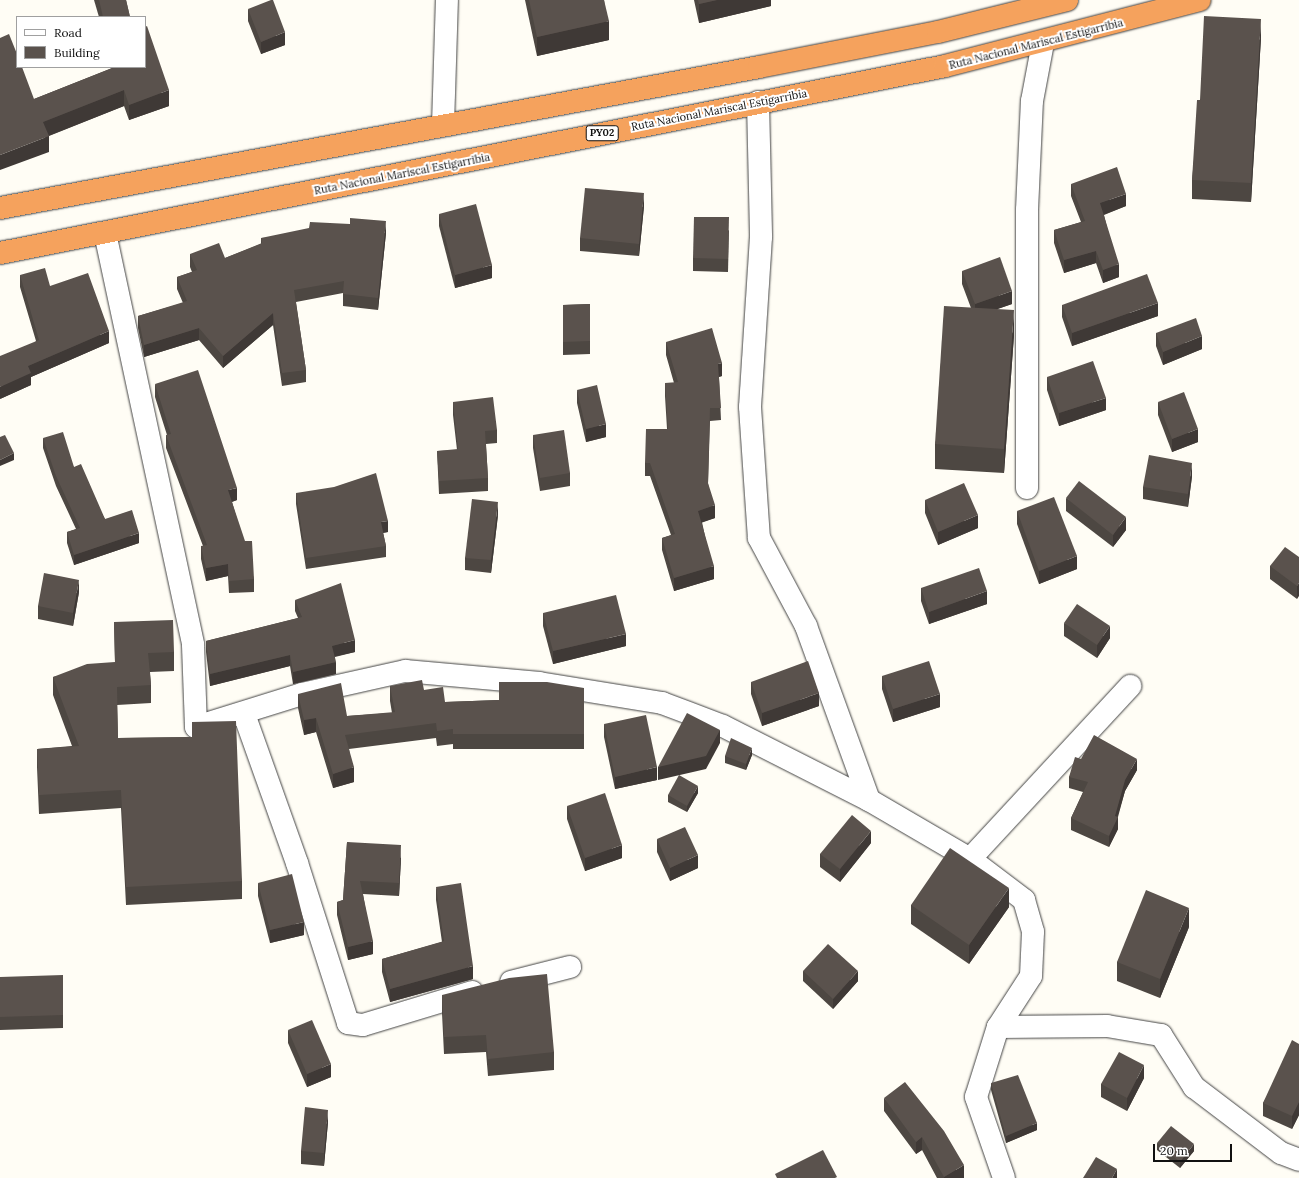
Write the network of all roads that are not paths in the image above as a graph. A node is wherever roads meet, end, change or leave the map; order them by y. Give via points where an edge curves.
1 (447, 0) edge
2 (1067, 0) edge
3 (1200, 0) edge
4 (1043, 43) junction
5 (758, 102) junction
6 (443, 125) junction
7 (0, 208) edge
8 (105, 233) junction
9 (0, 253) edge
10 (1027, 488) dead end
11 (1130, 686) dead end
12 (244, 714) junction
13 (869, 800) junction
14 (970, 860) junction
15 (570, 968) dead end
16 (998, 1027) junction
17 (1299, 1160) edge
18 (1004, 1178) edge

1 - 6 street
2 - 6 highway via 938,32
3 - 4 highway, Ruta Nacional Mariscal Estigarribia / PY02
4 - 5 highway, Ruta Nacional Mariscal Estigarribia / PY02
4 - 10 street via 1032,101 1028,210
5 - 8 highway, Ruta Nacional Mariscal Estigarribia / PY02
5 - 13 street via 761,237 750,407 759,538 806,626
6 - 7 highway
8 - 9 highway, Ruta Nacional Mariscal Estigarribia / PY02
8 - 12 street via 192,638 196,727
11 - 14 street
12 - 13 street via 302,694 405,671 539,683 662,702 723,726
12 - 15 street via 297,863 348,1023 362,1025 425,1004
13 - 14 street
14 - 16 street via 1024,900 1033,932 1032,976
16 - 17 street via 1107,1026 1161,1035 1194,1086 1282,1152
16 - 18 street via 976,1097

